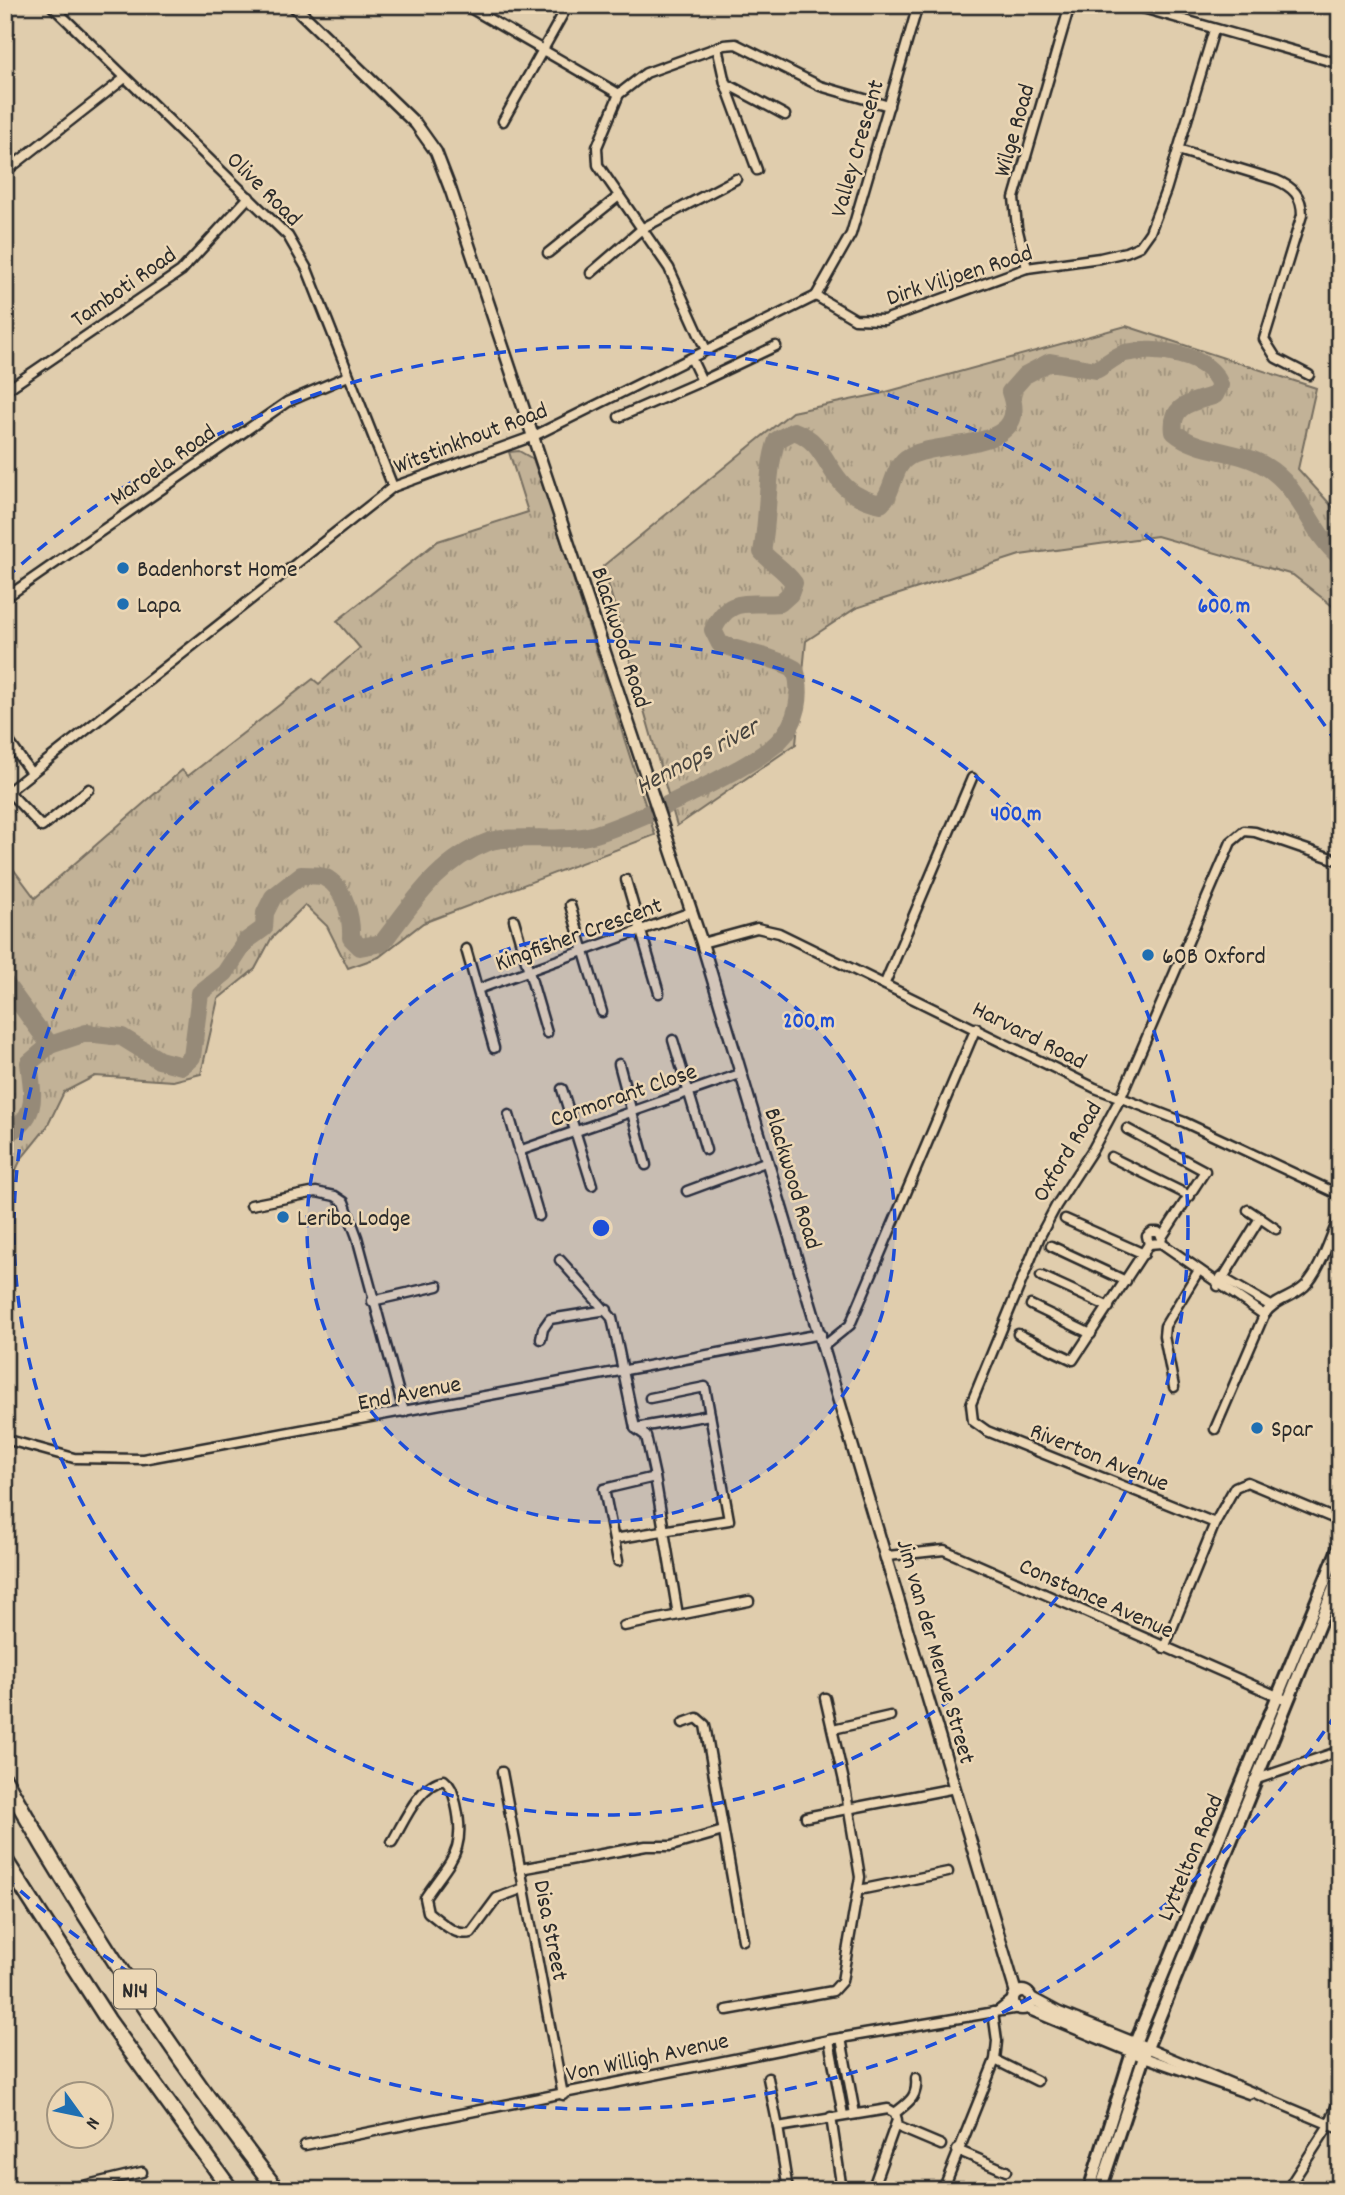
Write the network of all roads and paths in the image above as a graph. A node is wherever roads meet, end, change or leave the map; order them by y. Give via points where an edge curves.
1 (51, 5) edge
2 (293, 5) edge
3 (465, 5) edge
4 (568, 5) edge
5 (918, 5) edge
6 (1070, 5) edge
7 (1132, 5) edge
8 (1214, 30) junction
9 (717, 47) junction
10 (544, 52) junction
11 (1340, 64) edge
12 (125, 78) junction
13 (725, 83) junction
14 (620, 94) junction
15 (888, 106) junction
16 (785, 115) dead end
17 (503, 121) dead end
18 (1178, 150) junction
19 (757, 170) dead end
20 (5, 172) edge
21 (736, 179) dead end
22 (619, 196) junction
23 (248, 197) junction
24 (643, 228) junction
25 (548, 253) dead end
26 (1027, 268) junction
27 (591, 273) dead end
28 (816, 296) junction
29 (776, 346) dead end
30 (706, 350) junction
31 (691, 358) junction
32 (1309, 374) dead end
33 (348, 376) junction
34 (702, 381) junction
35 (5, 391) edge
36 (619, 417) dead end
37 (534, 436) junction
38 (393, 487) junction
39 (5, 598) edge
40 (5, 736) edge
41 (31, 773) junction
42 (972, 778) dead end
43 (89, 789) dead end
44 (7, 793) edge
45 (1340, 861) edge
46 (626, 880) dead end
47 (570, 905) dead end
48 (691, 912) junction
49 (514, 920) dead end
50 (640, 930) junction
51 (702, 943) junction
52 (466, 949) dead end
53 (583, 950) junction
54 (530, 970) junction
55 (885, 983) junction
56 (478, 989) junction
57 (659, 993) dead end
58 (602, 1012) dead end
59 (976, 1028) junction
60 (547, 1032) dead end
61 (673, 1040) dead end
62 (494, 1048) dead end
63 (619, 1065) dead end
64 (740, 1074) junction
65 (562, 1089) dead end
66 (689, 1093) junction
67 (1121, 1097) junction
68 (632, 1111) junction
69 (509, 1115) dead end
70 (1127, 1129) dead end
71 (576, 1131) junction
72 (706, 1150) dead end
73 (519, 1151) junction
74 (1111, 1157) dead end
75 (768, 1161) junction
76 (646, 1165) dead end
77 (592, 1185) dead end
78 (687, 1191) dead end
79 (1340, 1195) edge
80 (1191, 1196) junction
81 (251, 1205) dead end
82 (1248, 1210) dead end
83 (539, 1216) dead end
84 (1340, 1216) edge
85 (1260, 1218) junction
86 (1065, 1219) dead end
87 (1276, 1229) dead end
88 (1161, 1240) junction
89 (1149, 1244) junction
90 (1051, 1246) dead end
91 (1144, 1254) junction
92 (560, 1260) dead end
93 (1199, 1270) junction
94 (1041, 1276) dead end
95 (1211, 1277) junction
96 (1224, 1277) junction
97 (1126, 1281) junction
98 (438, 1286) dead end
99 (1218, 1286) junction
100 (372, 1301) junction
101 (1031, 1305) dead end
102 (1271, 1306) junction
103 (1109, 1307) junction
104 (607, 1310) junction
105 (1264, 1315) junction
106 (821, 1334) junction
107 (1018, 1334) dead end
108 (1091, 1334) junction
109 (541, 1339) dead end
110 (824, 1346) junction
111 (624, 1370) junction
112 (1174, 1387) dead end
113 (650, 1398) dead end
114 (404, 1412) junction
115 (710, 1416) junction
116 (973, 1421) joint
117 (635, 1428) junction
118 (1215, 1429) dead end
119 (5, 1439) edge
120 (655, 1477) junction
121 (1340, 1521) edge
122 (1215, 1523) junction
123 (664, 1531) junction
124 (614, 1539) junction
125 (1340, 1544) edge
126 (888, 1556) junction
127 (618, 1561) dead end
128 (1336, 1579) edge
129 (749, 1601) dead end
130 (678, 1615) junction
131 (625, 1626) dead end
132 (1164, 1648) junction
133 (825, 1698) dead end
134 (1282, 1698) junction
135 (890, 1716) dead end
136 (682, 1723) dead end
137 (833, 1729) junction
138 (1340, 1751) edge
139 (502, 1772) dead end
140 (5, 1780) edge
141 (1254, 1780) junction
142 (956, 1788) junction
143 (849, 1809) junction
144 (806, 1817) dead end
145 (723, 1831) junction
146 (391, 1842) dead end
147 (5, 1860) edge
148 (520, 1869) junction
149 (948, 1871) dead end
150 (524, 1888) junction
151 (859, 1890) junction
152 (743, 1940) dead end
153 (1022, 2000) junction
154 (727, 2010) dead end
155 (995, 2012) junction
156 (841, 2038) junction
157 (829, 2040) junction
158 (1133, 2048) junction
159 (1146, 2052) junction
160 (995, 2060) junction
161 (768, 2078) dead end
162 (916, 2078) dead end
163 (1037, 2081) dead end
164 (563, 2095) junction
165 (1340, 2097) edge
166 (895, 2113) junction
167 (855, 2114) junction
168 (843, 2115) junction
169 (831, 2118) junction
170 (1329, 2124) junction
171 (896, 2126) junction
172 (778, 2127) junction
173 (1340, 2129) edge
174 (305, 2145) dead end
175 (941, 2146) dead end
176 (957, 2150) junction
177 (1006, 2171) dead end
178 (142, 2172) dead end
179 (65, 2190) edge
180 (231, 2190) edge
181 (277, 2190) edge
182 (788, 2190) edge
183 (842, 2190) edge
184 (872, 2190) edge
185 (943, 2190) edge
186 (1090, 2190) edge
187 (1100, 2190) edge
188 (1287, 2190) edge

1 - 12 street, Olive Road
2 - 37 street, Blackwood Road via 416,124 436,152
3 - 10 street
4 - 10 street
5 - 15 street, Valley Crescent
6 - 26 street, Wilge Road via 1014,198
7 - 8 street
8 - 11 street
8 - 18 street, Dirk Viljoen Road
9 - 13 street
9 - 14 street via 646,73
9 - 15 street via 736,44 830,90
10 - 14 street
10 - 17 street
12 - 20 street
12 - 23 street, Olive Road
13 - 16 street
13 - 19 street
14 - 22 street via 596,154 600,171
15 - 28 street, Valley Crescent via 851,234
18 - 26 street, Dirk Viljoen Road via 1155,220 1140,246 1100,258
18 - 32 street via 1276,180 1299,198 1302,215 1264,340 1276,358
21 - 24 street
22 - 24 street
22 - 25 street
23 - 33 street, Olive Road via 297,249
23 - 35 street, Tamboti Road via 181,271
24 - 27 street
24 - 30 street via 669,268
26 - 28 street, Dirk Viljoen Road via 876,321 855,319
28 - 30 street, Witstinkhout Road
29 - 34 street
30 - 31 street, Witstinkhout Road
31 - 34 street
31 - 37 street, Witstinkhout Road
33 - 38 street, Olive Road
33 - 39 street, Maroela Road via 287,402
34 - 36 street
37 - 38 street, Witstinkhout Road
37 - 48 street, Blackwood Road
38 - 41 street, Witstinkhout Road
40 - 41 street
41 - 44 street, Witstinkhout Road
42 - 55 street
43 - 44 street via 42,827
45 - 67 street, Oxford Road via 1255,832 1236,835
46 - 50 street
47 - 53 street
48 - 50 street, Kingfisher Crescent
48 - 51 street, Blackwood Road
49 - 54 street
50 - 53 street, Kingfisher Crescent
50 - 57 street
51 - 55 street, Harvard Road via 768,929
51 - 64 street, Blackwood Road
52 - 56 street
53 - 54 street, Kingfisher Crescent
53 - 58 street
54 - 56 street, Kingfisher Crescent
54 - 60 street
55 - 59 street, Harvard Road
56 - 62 street
59 - 67 street, Harvard Road
59 - 110 street via 850,1325
61 - 66 street
63 - 68 street
64 - 66 street, Cormorant Close
64 - 75 street, Blackwood Road
65 - 71 street
66 - 68 street, Cormorant Close
66 - 72 street
67 - 79 street, Harvard Road
67 - 116 street, Oxford Road via 1040,1236 975,1391 970,1413
68 - 71 street, Cormorant Close
68 - 76 street
69 - 73 street
70 - 80 street via 1203,1168
71 - 73 street, Cormorant Close
71 - 77 street
73 - 83 street
74 - 80 street
75 - 78 street
75 - 106 street, Blackwood Road
80 - 88 street
81 - 100 street via 316,1192 340,1198 357,1237
82 - 85 street
84 - 102 street via 1310,1281
85 - 87 street
85 - 96 street
86 - 91 street
88 - 89 street via 1155,1246
88 - 89 street via 1158,1232 1152,1231
88 - 93 street
89 - 91 street
90 - 97 street
91 - 97 street
92 - 104 street
93 - 95 street
93 - 112 street via 1165,1326
94 - 103 street
95 - 96 street
95 - 99 street
96 - 99 street
96 - 102 street
97 - 103 street
98 - 100 street
99 - 105 street
100 - 114 street
101 - 108 street
102 - 105 street
103 - 108 street
104 - 109 street via 550,1319
104 - 111 street
105 - 118 street
106 - 110 street, Jim van der Merwe Street
106 - 111 street, End Avenue
107 - 108 street via 1069,1360
110 - 126 street, Jim van der Merwe Street
111 - 114 street, End Avenue
111 - 117 street
113 - 115 street via 705,1387
114 - 119 street, End Avenue via 143,1459 74,1458
115 - 117 street
115 - 123 street via 729,1520
116 - 122 street, Riverton Avenue via 1005,1439
117 - 120 street via 646,1436
120 - 123 street
120 - 124 street via 604,1489
121 - 122 street via 1247,1482 1230,1493
122 - 132 street
123 - 124 street
123 - 130 street
124 - 127 street
125 - 128 main road, Lyttelton Road
126 - 132 street, Constance Avenue via 944,1550
126 - 142 street, Jim van der Merwe Street
128 - 134 main road, Lyttelton Road
129 - 130 street
130 - 131 street
132 - 134 street, Constance Avenue
133 - 137 street
134 - 141 main road, Lyttelton Road
134 - 158 main road, Lyttelton Road
135 - 137 street
136 - 145 street via 697,1718 705,1725
137 - 143 street
138 - 141 street
139 - 148 street, Disa Street
140 - 181 highway, N14 via 145,2003
141 - 159 main road, Lyttelton Road
142 - 143 street
142 - 153 street, Jim van der Merwe Street
143 - 144 street
143 - 151 street
145 - 148 street via 671,1846 646,1846
145 - 152 street
146 - 150 street via 421,1795 444,1780 452,1789 461,1837 425,1898 428,1912 454,1931 471,1933 497,1898
147 - 180 highway, N14 via 108,2020
148 - 150 street, Disa Street
149 - 151 street
150 - 164 street, Disa Street
151 - 154 street via 839,1987
153 - 155 street, Von Willigh Avenue
153 - 158 street
155 - 156 street, Von Willigh Avenue
155 - 160 street
156 - 157 street, Von Willigh Avenue
156 - 167 street
157 - 164 street, Von Willigh Avenue
157 - 168 street
158 - 159 street
158 - 186 main road, Lyttelton Road
159 - 170 street
159 - 187 main road, Lyttelton Road
160 - 163 street
160 - 176 street
161 - 172 street
162 - 166 street via 912,2101
164 - 174 street, Von Willigh Avenue
165 - 170 street
166 - 167 street via 888,2109
166 - 171 street
167 - 168 street
168 - 169 street
169 - 172 street
169 - 183 street
170 - 173 street
170 - 188 street
171 - 175 street
171 - 184 street
172 - 182 street
176 - 177 street
176 - 185 street
178 - 179 street

